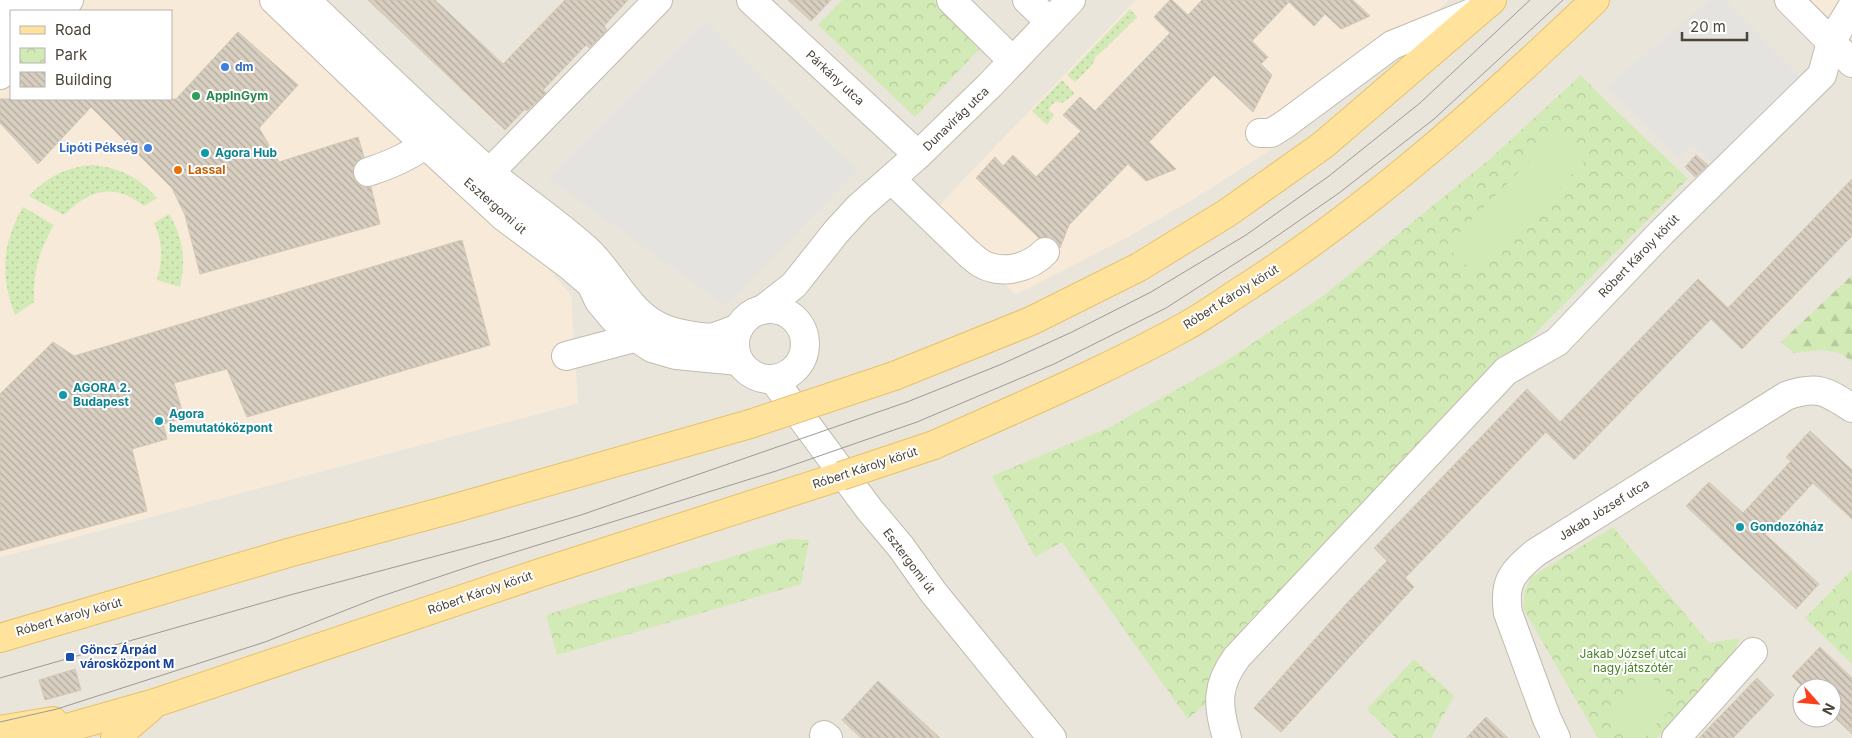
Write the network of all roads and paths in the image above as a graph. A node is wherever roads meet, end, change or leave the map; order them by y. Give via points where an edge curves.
1 (12, 0) edge
2 (39, 0) edge
3 (69, 0) edge
4 (274, 0) edge
5 (306, 0) edge
6 (658, 0) edge
7 (751, 0) edge
8 (951, 0) edge
9 (1027, 0) edge
10 (1071, 0) edge
11 (1595, 0) edge
12 (1789, 0) edge
13 (1487, 4) edge
14 (1852, 7) edge
15 (29, 10) edge
16 (60, 10) edge
17 (0, 13) edge
18 (1050, 22) junction
19 (10, 30) edge
20 (0, 41) edge
21 (1831, 42) junction
22 (1013, 61) junction
23 (1852, 63) edge
24 (10, 64) edge
25 (0, 75) edge
26 (1260, 133) dead end
27 (435, 138) junction
28 (918, 155) junction
29 (368, 172) dead end
30 (490, 172) junction
31 (891, 179) junction
32 (836, 232) junction
33 (1045, 252) dead end
34 (762, 310) junction
35 (800, 326) junction
36 (738, 328) junction
37 (664, 329) junction
38 (636, 338) junction
39 (566, 356) dead end
40 (739, 361) junction
41 (773, 379) junction
42 (1852, 408) edge
43 (3, 637) edge
44 (1753, 652) dead end
45 (155, 703) junction
46 (0, 730) edge
47 (32, 738) edge
48 (115, 738) edge
49 (1052, 738) edge
50 (1227, 738) edge
51 (1556, 738) edge
52 (1676, 738) edge

1 - 17 street
2 - 15 street
3 - 16 street
4 - 27 street, Esztergomi út
5 - 27 street, Esztergomi út
6 - 30 street, Esztergomi út
7 - 28 street, Párkány utca
8 - 22 street
9 - 18 street
10 - 18 street, Dunavirág utca
11 - 45 main road, Róbert Károly körút, bridge via 1455,130 1369,201 1289,260 1187,325 1077,381 934,445
12 - 21 street
13 - 26 street via 1392,45 1284,125 1270,133
13 - 43 main road, Róbert Károly körút, bridge via 1323,145 1219,218 1139,267 1031,320 894,376 750,424 288,553
14 - 21 street, Róbert Károly körút
18 - 22 street, Dunavirág utca
19 - 20 street
21 - 23 street
21 - 50 street, Róbert Károly körút via 1822,75 1668,226 1556,342 1506,371 1237,657 1226,672 1221,688 1222,724
22 - 28 street, Dunavirág utca
24 - 25 street
27 - 29 street via 389,165
27 - 30 street, Esztergomi út
27 - 38 street, Esztergomi út via 504,217 591,284 598,301
28 - 31 street, Dunavirág utca
30 - 37 street, Esztergomi út via 586,249 630,304
31 - 32 street, Dunavirág utca
31 - 33 street via 982,264 1007,269 1026,266
32 - 34 street, Dunavirág utca via 794,285
32 - 35 street, Dunavirág utca via 806,290
34 - 35 street via 784,312
34 - 36 street, Esztergomi út via 748,316
35 - 41 street via 805,345 801,360 791,372
36 - 37 street, Esztergomi út via 712,337
36 - 40 street via 735,345
37 - 38 street
38 - 39 street
38 - 40 street, Esztergomi út via 652,348 676,355
40 - 41 street via 748,372 759,378
41 - 49 street, Esztergomi út via 868,509
42 - 51 street, Jakab József utca via 1829,393 1804,389 1786,396 1535,553 1517,569 1505,596 1508,613
44 - 52 street
45 - 46 main road
45 - 47 main road, Róbert Károly körút
45 - 48 main road

